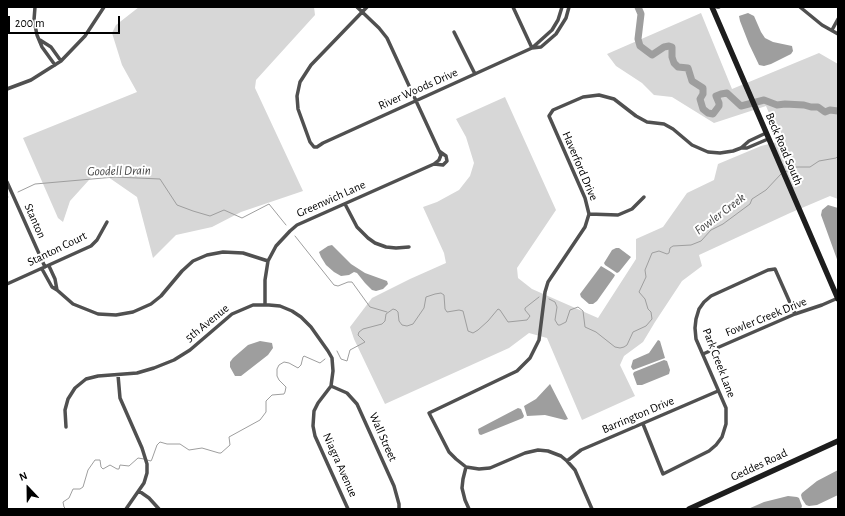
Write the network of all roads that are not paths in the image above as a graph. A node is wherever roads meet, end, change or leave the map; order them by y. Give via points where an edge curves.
1 (35, 7) edge
2 (104, 7) edge
3 (357, 7) edge
4 (367, 7) edge
5 (513, 7) edge
6 (562, 7) edge
7 (569, 7) edge
8 (712, 7) edge
9 (800, 7) edge
10 (362, 12) junction
11 (838, 19) edge
12 (832, 30) junction
13 (454, 32) dead end
14 (838, 34) edge
15 (40, 40) junction
16 (532, 48) junction
17 (61, 61) junction
18 (55, 65) junction
19 (475, 74) junction
20 (7, 89) edge
21 (416, 101) junction
22 (767, 136) junction
23 (741, 148) junction
24 (439, 150) junction
25 (434, 164) junction
26 (7, 182) edge
27 (644, 197) dead end
28 (345, 204) junction
29 (589, 214) junction
30 (107, 222) dead end
31 (409, 247) dead end
32 (268, 261) junction
33 (45, 267) junction
34 (7, 284) edge
35 (836, 289) edge
36 (57, 290) junction
37 (838, 298) edge
38 (265, 305) junction
39 (795, 314) junction
40 (703, 354) junction
41 (118, 375) junction
42 (331, 386) junction
43 (718, 391) junction
44 (643, 424) junction
45 (66, 427) dead end
46 (838, 441) edge
47 (567, 461) junction
48 (466, 467) junction
49 (139, 491) junction
50 (126, 509) edge
51 (159, 509) edge
52 (348, 509) edge
53 (399, 509) edge
54 (469, 509) edge
55 (592, 509) edge
56 (690, 509) edge

1 - 15 street via 34,20
2 - 17 street via 85,36
3 - 10 street
4 - 10 street
5 - 16 street
6 - 16 street, River Woods Drive via 552,30
7 - 16 street, River Woods Drive via 566,18 556,34 538,48
8 - 22 main road, Beck Road South
9 - 12 street via 816,21
10 - 21 street via 387,38
10 - 21 street, River Woods Drive via 311,65 300,82 298,110 312,146 317,147
11 - 12 street
12 - 14 street
13 - 19 street
15 - 17 street via 51,47
15 - 18 street
16 - 19 street, River Woods Drive
17 - 18 street
18 - 20 street via 31,80
19 - 21 street, River Woods Drive
21 - 24 street
22 - 23 street via 749,141
22 - 23 street via 747,148
22 - 35 main road, Beck Road South
23 - 29 street, Haverford Drive via 720,153 703,150 688,142 674,129 664,124 647,122 606,96 583,97 553,110 548,116 585,198
24 - 25 street, Greenwich Lane via 441,155
24 - 25 street, Greenwich Lane via 446,156 447,161 443,165
25 - 28 street, Greenwich Lane
26 - 33 street, Stanton
27 - 29 street via 632,210 618,215
28 - 31 street via 357,227 372,241 396,248
28 - 32 street, Greenwich Lane via 297,225 278,242
29 - 48 street, Haverford Drive via 582,232 548,282 539,340 530,358 517,371 429,413 449,452
30 - 33 street, Stanton Court via 97,240 90,246
32 - 36 street via 243,253 223,252 207,255 193,261 151,304 121,315 98,314 81,308 68,301
32 - 38 street, Greenwich Lane via 264,280
33 - 34 street, Stanton Court
33 - 36 street via 55,279
33 - 36 street via 49,283
35 - 37 main road, Beck Road South
37 - 39 street, Fowler Creek Drive
38 - 41 street, 5th Avenue via 252,305 232,314 190,350 167,363 146,371
38 - 42 street, 5th Avenue via 286,308 312,327 332,358
39 - 40 street, Fowler Creek Drive
39 - 40 street, Park Creek Lane via 775,269 714,293 701,305 695,323 695,333
40 - 43 street, Park Creek Lane
41 - 45 street, 5th Avenue via 90,378 75,388 65,406
41 - 49 street via 120,398 147,464 146,478
42 - 52 street, Niagra Avenue via 314,411 313,426 315,436
42 - 53 street, Wall Street via 347,393 357,404 394,486
43 - 44 street, Barrington Drive
43 - 44 street, Park Creek Lane via 727,416 725,430 719,442 709,451 663,474
44 - 47 street, Barrington Drive via 581,450
46 - 56 main road, Geddes Road
47 - 48 street via 553,453 538,450 490,468
47 - 55 street via 575,470
48 - 54 street via 462,488
49 - 50 street
49 - 51 street

